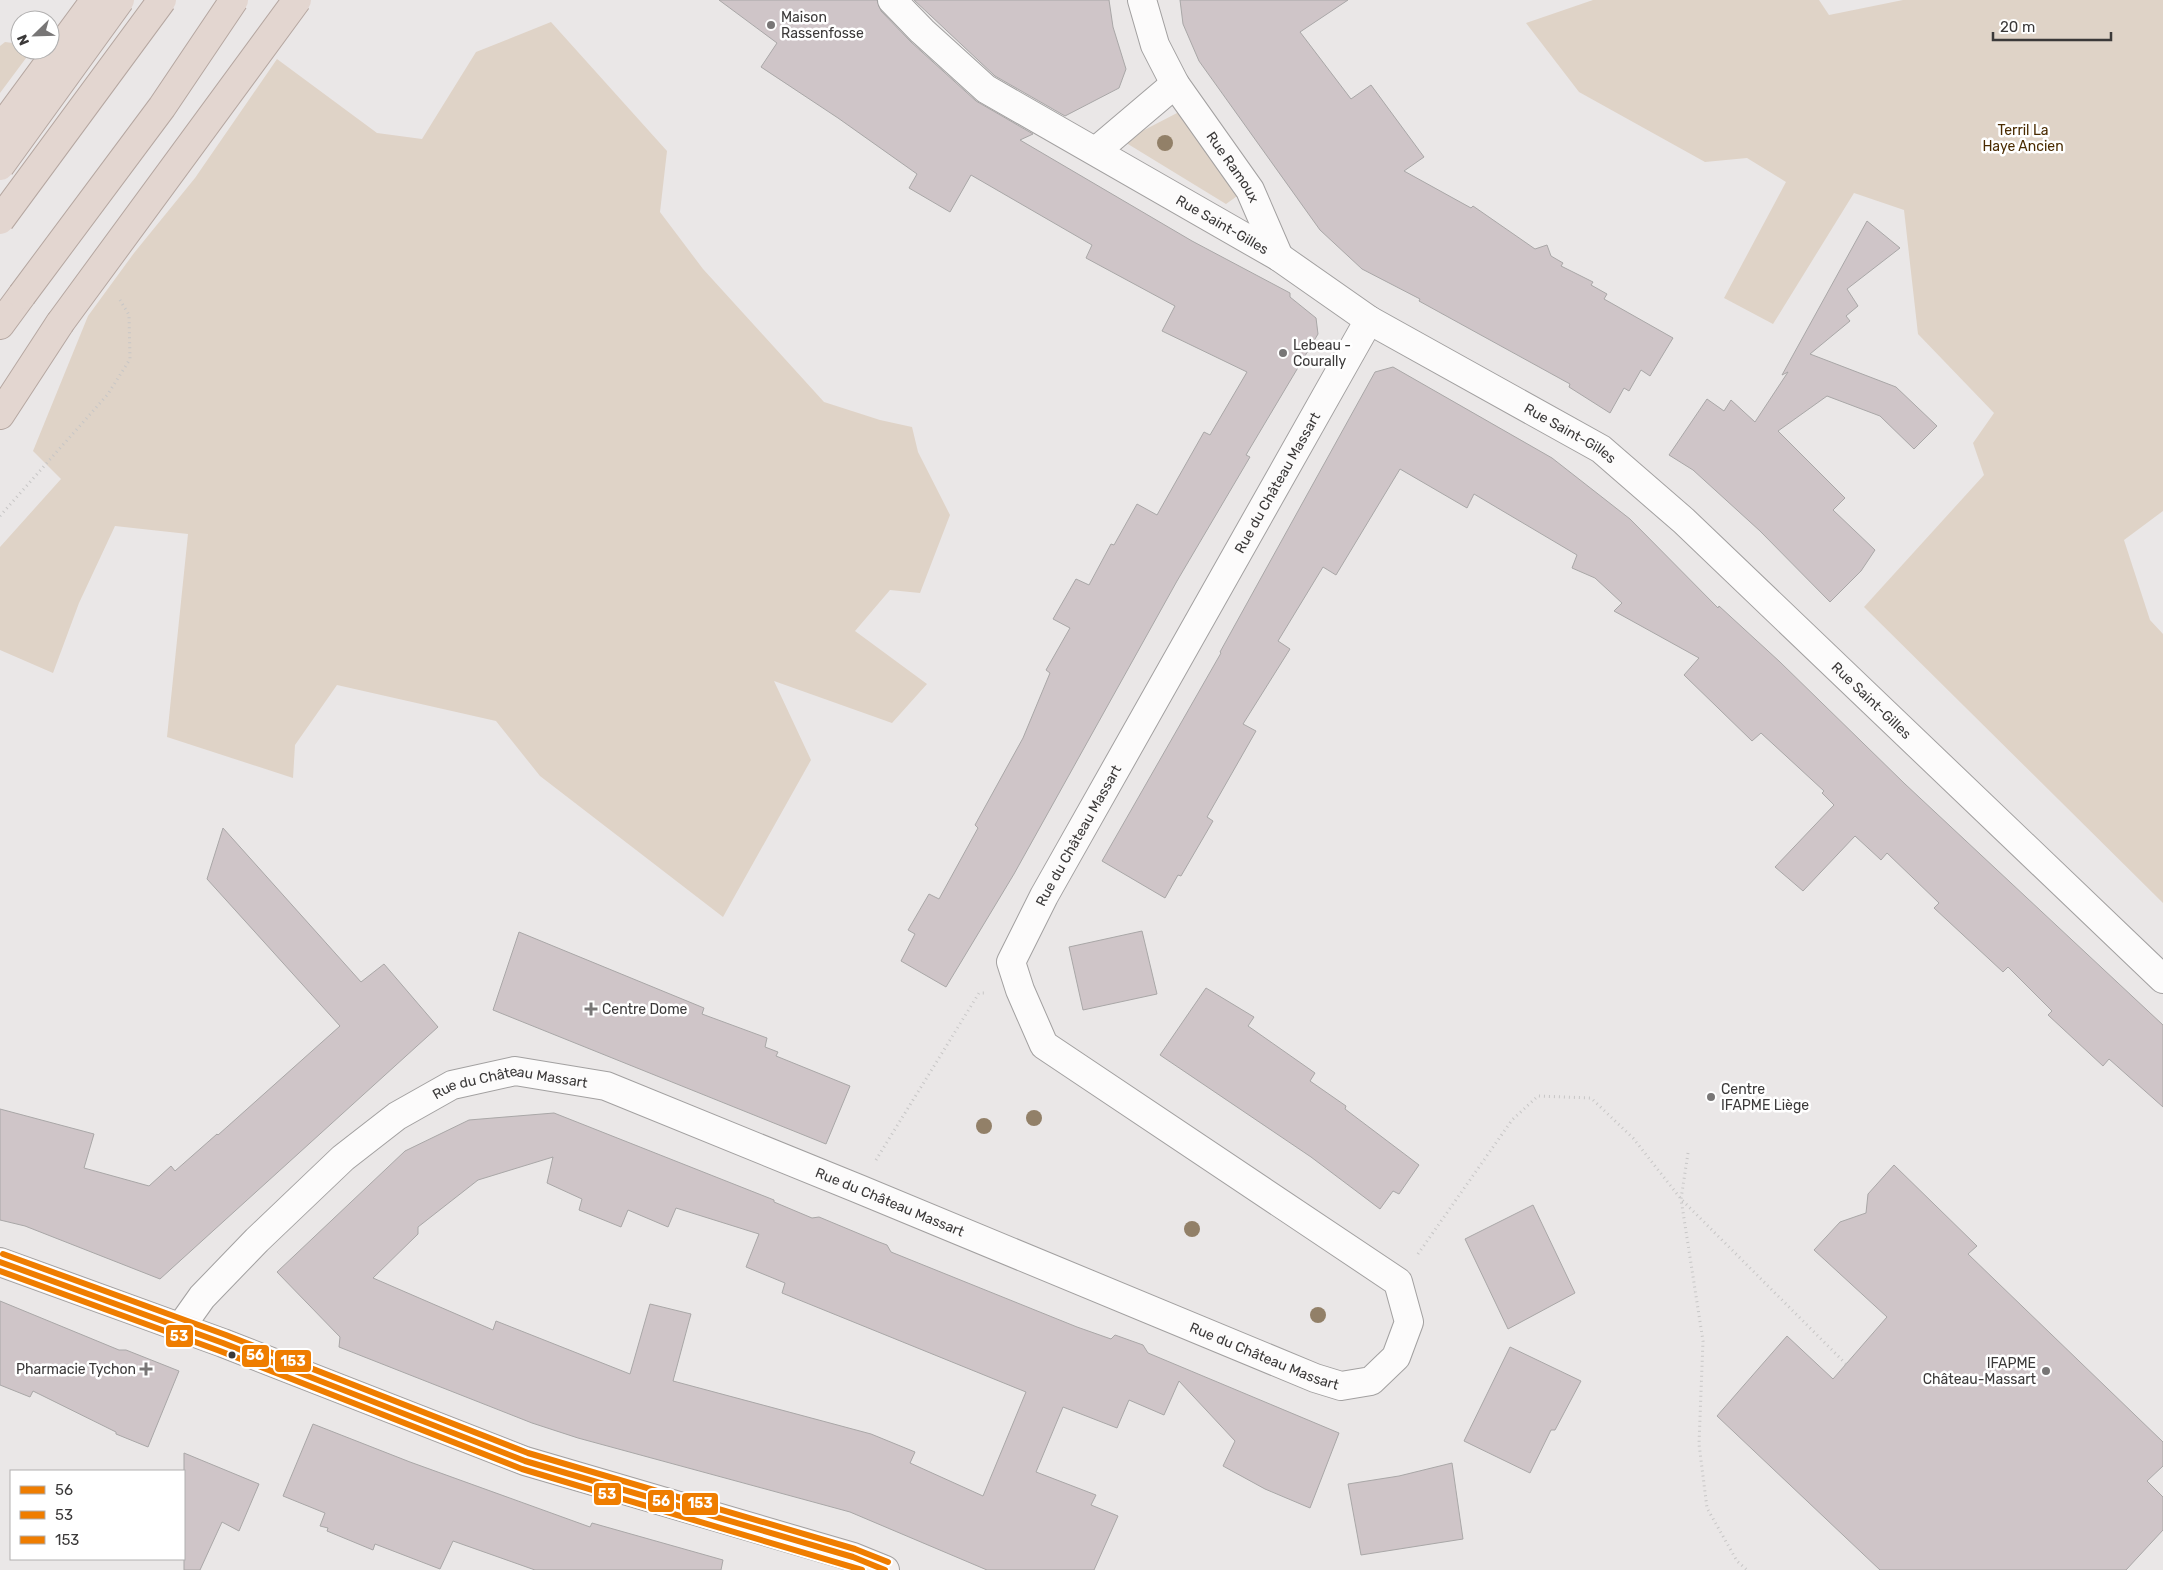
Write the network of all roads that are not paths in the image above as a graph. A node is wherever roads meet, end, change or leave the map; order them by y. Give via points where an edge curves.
1 (95, 0) edge
2 (120, 0) edge
3 (162, 0) edge
4 (234, 0) edge
5 (297, 0) edge
6 (892, 0) edge
7 (1142, 0) edge
8 (1175, 84) junction
9 (0, 129) edge
10 (1096, 151) junction
11 (0, 166) edge
12 (0, 220) edge
13 (1279, 257) junction
14 (1369, 320) junction
15 (0, 326) edge
16 (0, 414) edge
17 (2163, 978) edge
18 (0, 1262) edge
19 (180, 1328) junction
20 (885, 1570) edge

1 - 9 highway, bridge
2 - 11 highway, bridge
3 - 12 highway, bridge
4 - 15 highway, bridge via 162,107
5 - 16 highway, bridge via 60,323
6 - 10 street, Rue Saint-Gilles via 986,89
7 - 8 street, Rue Ramoux via 1155,45
8 - 10 street
8 - 13 street, Rue Ramoux via 1250,190
10 - 13 street, Rue Saint-Gilles
13 - 14 street, Rue Saint-Gilles
14 - 17 street, Rue Saint-Gilles via 1601,449 1684,521
14 - 19 street, Rue du Château Massart via 1044,896 1011,962 1044,1044 1398,1282 1409,1322 1396,1357 1371,1381 1341,1386 1306,1375 606,1086 515,1072 452,1085 397,1116 350,1152 243,1254 202,1297
18 - 19 street
19 - 20 street via 525,1462 853,1557

